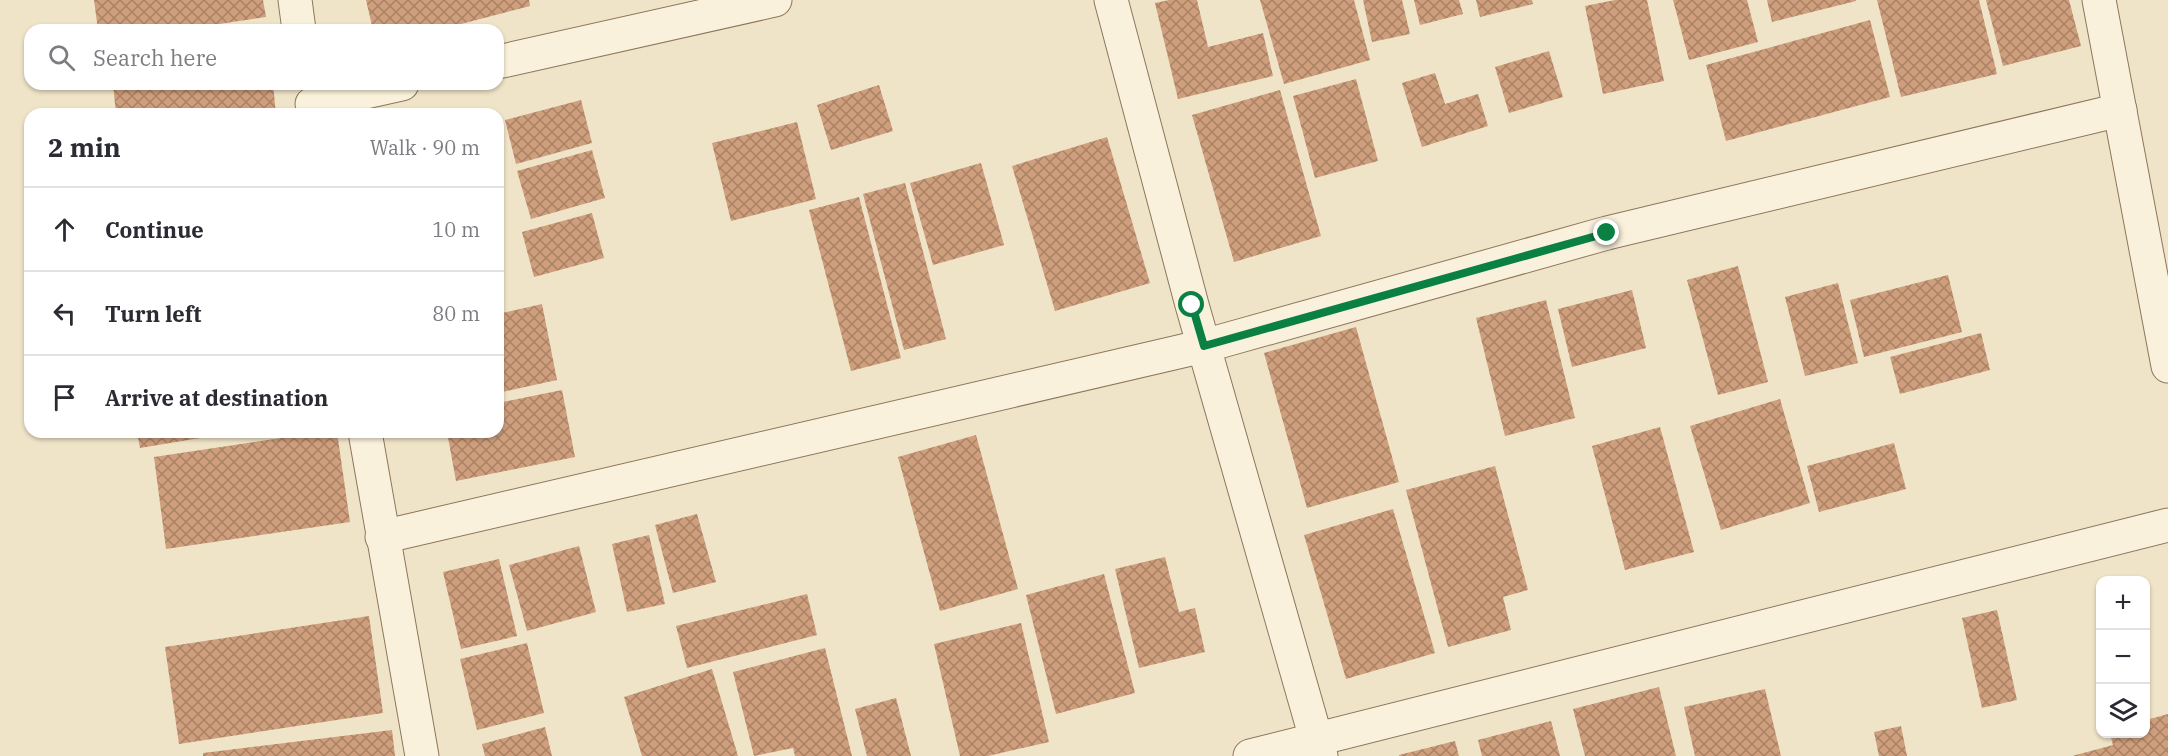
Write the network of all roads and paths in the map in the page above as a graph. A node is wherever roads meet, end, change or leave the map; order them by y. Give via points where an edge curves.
1 (294, 0) edge
2 (776, 0) edge
3 (1111, 0) edge
4 (2099, 0) edge
5 (298, 24) edge
6 (504, 61) edge
7 (370, 90) edge
8 (311, 101) edge
9 (2120, 110) junction
10 (1204, 346) junction
11 (2168, 366) edge
12 (366, 438) edge
13 (2168, 525) edge
14 (382, 537) junction
15 (1318, 748) edge
16 (422, 756) edge
17 (1250, 756) edge

1 - 5 lane
2 - 6 lane
3 - 10 lane
4 - 9 lane
7 - 8 lane
9 - 10 lane via 1607,233
9 - 11 lane
10 - 14 lane
10 - 15 lane
12 - 14 lane
13 - 15 lane
14 - 16 lane
15 - 17 lane

